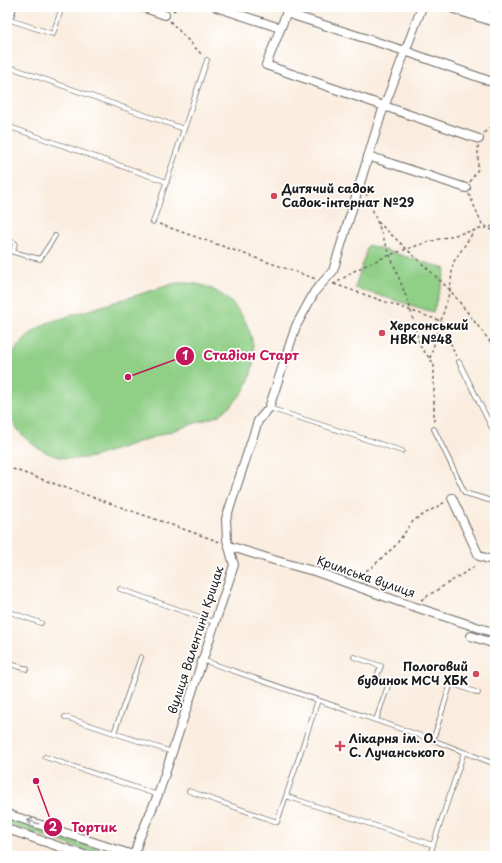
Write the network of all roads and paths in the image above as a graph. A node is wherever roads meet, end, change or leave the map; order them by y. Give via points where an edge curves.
1 (10, 7) edge
2 (62, 7) edge
3 (142, 7) edge
4 (216, 7) edge
5 (422, 7) edge
6 (454, 7) edge
7 (287, 10) edge
8 (165, 15) joint
9 (7, 18) edge
10 (495, 20) edge
11 (280, 28) junction
12 (405, 51) junction
13 (207, 60) joint
14 (7, 66) edge
15 (495, 83) edge
16 (384, 106) junction
17 (495, 122) edge
18 (7, 126) edge
19 (184, 129) junction
20 (479, 138) junction
21 (368, 156) junction
22 (361, 180) junction
23 (167, 182) junction
24 (466, 188) junction
25 (376, 221) junction
26 (154, 222) joint
27 (494, 226) edge
28 (488, 228) junction
29 (474, 231) junction
30 (495, 232) edge
31 (55, 236) dead end
32 (7, 240) edge
33 (406, 249) junction
34 (390, 255) junction
35 (323, 282) junction
36 (334, 284) junction
37 (450, 290) junction
38 (411, 311) junction
39 (441, 321) junction
40 (495, 341) edge
41 (490, 342) junction
42 (495, 348) edge
43 (430, 358) junction
44 (459, 362) joint
45 (268, 408) junction
46 (434, 429) joint
47 (495, 429) edge
48 (402, 451) dead end
49 (7, 466) edge
50 (452, 498) joint
51 (495, 502) edge
52 (229, 546) junction
53 (491, 560) edge
54 (347, 582) junction
55 (120, 589) dead end
56 (412, 606) junction
57 (7, 611) edge
58 (214, 622) junction
59 (41, 623) dead end
60 (495, 633) edge
61 (471, 636) dead end
62 (495, 644) edge
63 (141, 657) dead end
64 (354, 657) dead end
65 (202, 660) junction
66 (7, 662) edge
67 (27, 669) dead end
68 (478, 693) dead end
69 (318, 700) junction
70 (65, 717) dead end
71 (376, 720) junction
72 (114, 734) junction
73 (434, 740) junction
74 (172, 752) junction
75 (464, 752) junction
76 (45, 757) dead end
77 (495, 764) edge
78 (189, 791) dead end
79 (158, 795) junction
80 (286, 796) junction
81 (7, 814) edge
82 (7, 829) edge
83 (433, 845) junction
84 (87, 856) edge
85 (135, 856) edge
86 (430, 856) edge

1 - 9 street
2 - 9 lane via 53,34
3 - 8 street
4 - 11 street
5 - 12 street, вулиця Валентини Крицак
6 - 10 street
7 - 11 street
7 - 12 street
8 - 13 path
11 - 16 street via 266,65
12 - 15 street
12 - 16 street, вулиця Валентини Крицак
13 - 19 lane
14 - 19 lane
16 - 20 street
16 - 21 street, вулиця Валентини Крицак
17 - 20 path
18 - 23 lane
19 - 23 lane
20 - 24 path via 478,169
21 - 22 street, вулиця Валентини Крицак
21 - 24 street
22 - 25 path
22 - 35 street, вулиця Валентини Крицак via 333,271
23 - 26 lane
24 - 28 path via 482,224
25 - 33 path
25 - 34 path
26 - 35 path
27 - 28 path
28 - 29 path
28 - 30 path
29 - 33 path
29 - 37 path via 453,263
31 - 32 lane via 40,259 13,252 15,243
33 - 34 path
33 - 37 path
34 - 36 path via 355,270
34 - 38 path
35 - 36 path
35 - 45 street, вулиця Валентини Крицак via 315,291 296,326
36 - 38 path
37 - 39 path
37 - 41 path
38 - 39 path
38 - 43 path via 420,346
39 - 43 path
39 - 44 path
40 - 41 path
41 - 42 path
43 - 46 path via 434,364
44 - 47 lane via 492,428
45 - 48 lane
45 - 52 street, вулиця Валентини Крицак via 258,421 226,519
46 - 51 lane via 465,493
49 - 52 path
50 - 53 street via 479,556
50 - 54 path via 414,520 395,546 372,567
52 - 54 street, Кримська вулиця
52 - 58 street, вулиця Валентини Крицак via 234,565
53 - 56 path
54 - 56 street, Кримська вулиця
55 - 58 lane
56 - 60 street, Кримська вулиця
57 - 59 lane
58 - 65 street, вулиця Валентини Крицак
61 - 62 street
63 - 72 lane
64 - 71 lane via 381,666 376,678 389,683
65 - 69 lane
65 - 74 street, вулиця Валентини Крицак
66 - 67 lane
68 - 73 lane via 451,683
69 - 71 lane
69 - 80 lane
70 - 72 lane
71 - 73 lane
72 - 74 lane
73 - 75 lane
74 - 79 street, вулиця Валентини Крицак
75 - 77 lane
75 - 83 lane
76 - 79 lane
78 - 80 lane via 277,822
79 - 85 street, вулиця Валентини Крицак
80 - 83 lane
85 -> 81 street
82 - 84 street
83 - 86 lane

